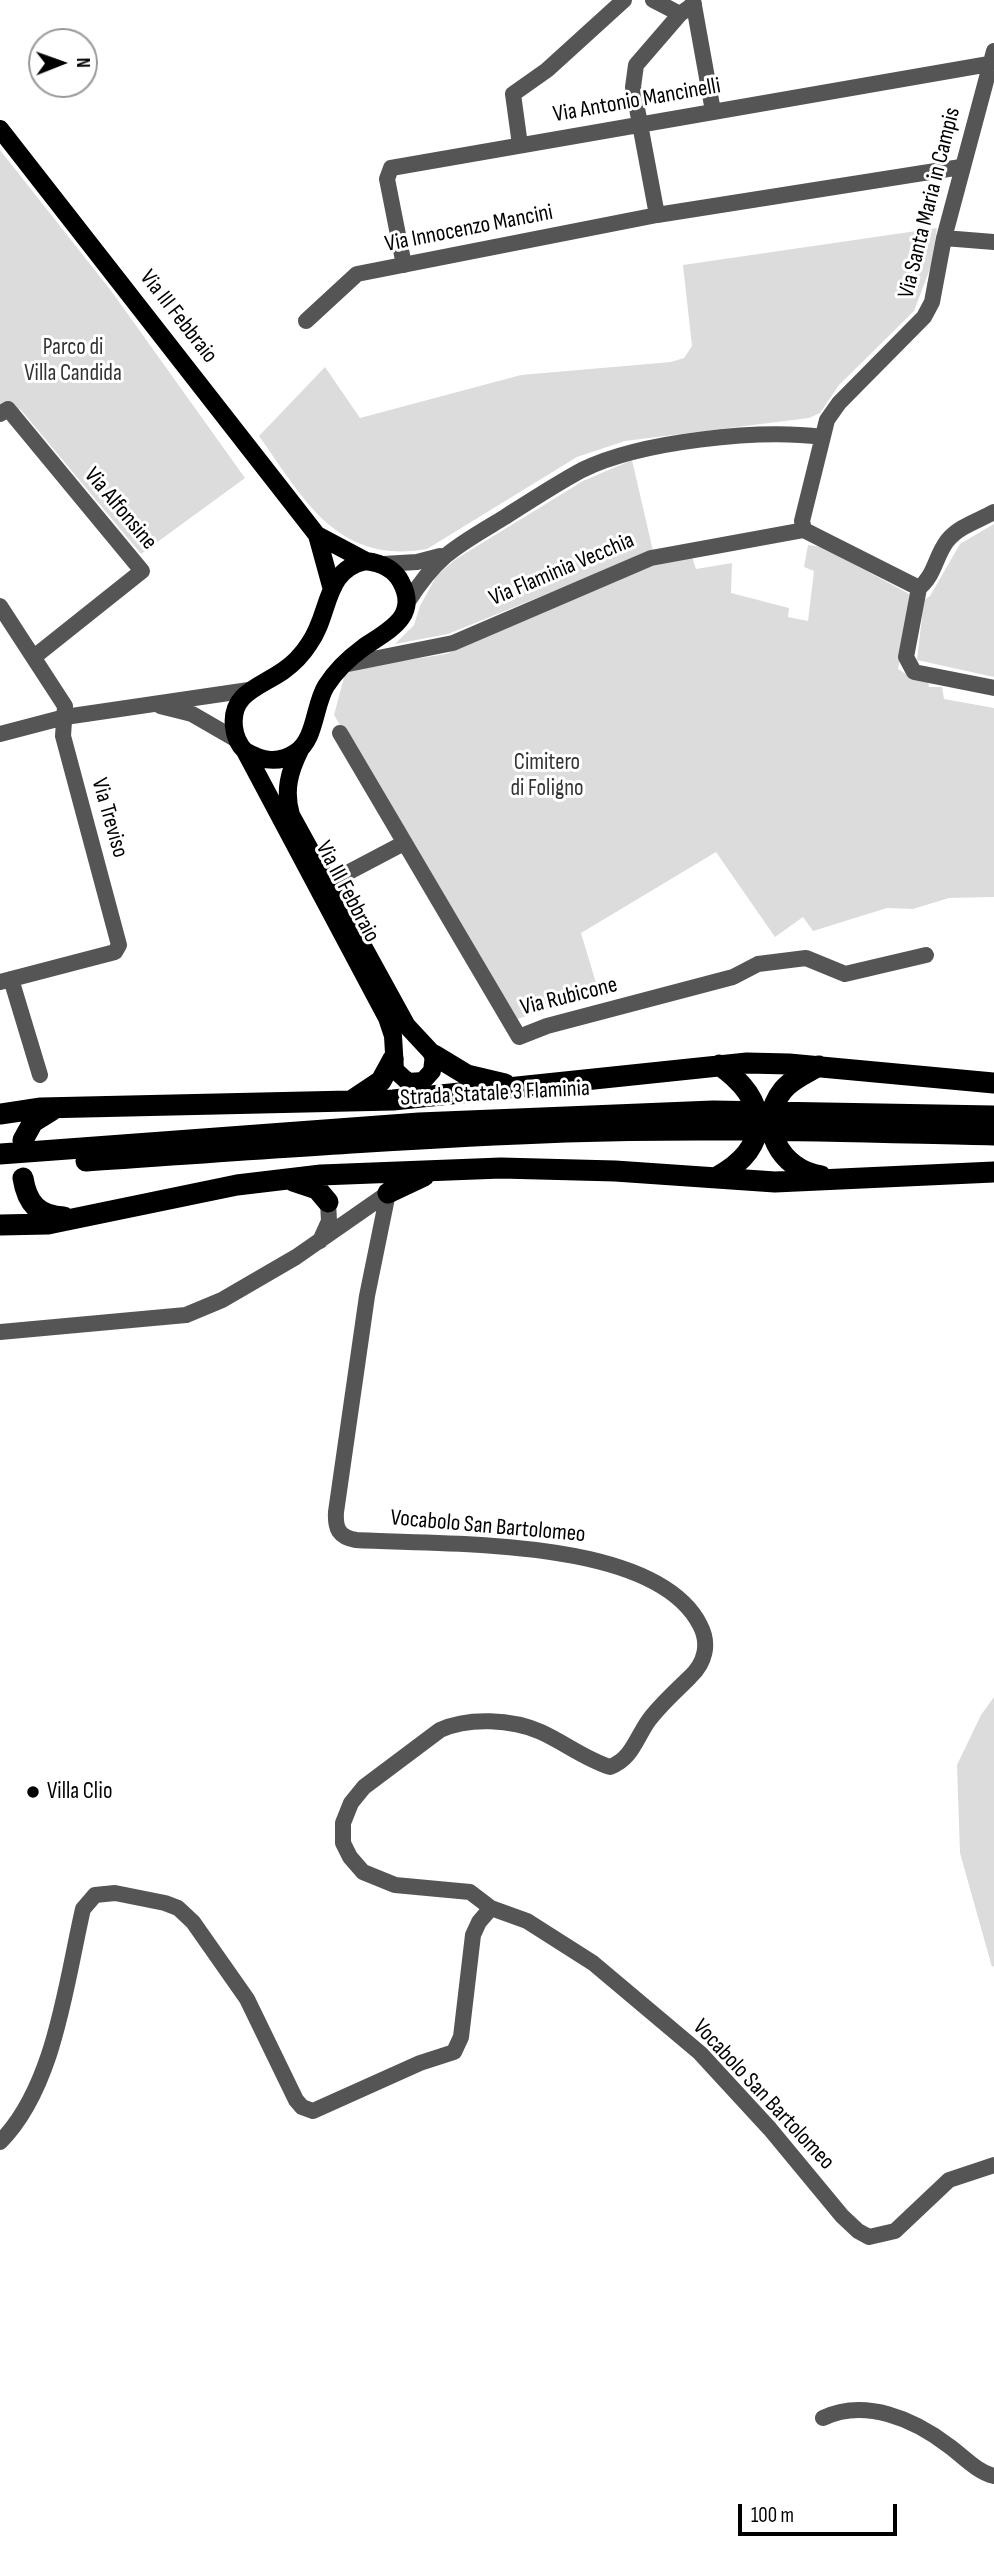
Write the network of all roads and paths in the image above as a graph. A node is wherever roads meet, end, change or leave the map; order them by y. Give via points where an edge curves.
1 (624, 0) edge
2 (653, 0) edge
3 (693, 2) edge
4 (680, 14) junction
5 (991, 57) edge
6 (713, 111) junction
7 (639, 123) junction
8 (0, 129) edge
9 (520, 145) junction
10 (961, 167) junction
11 (657, 215) junction
12 (944, 237) junction
13 (994, 242) edge
14 (404, 265) junction
15 (306, 321) dead end
16 (0, 414) edge
17 (827, 420) junction
18 (792, 433) junction
19 (822, 437) junction
20 (994, 512) edge
21 (804, 530) junction
22 (317, 535) junction
23 (442, 555) junction
24 (375, 563) junction
25 (331, 586) junction
26 (919, 588) junction
27 (407, 603) junction
28 (3, 617) edge
29 (34, 657) junction
30 (343, 665) junction
31 (994, 688) edge
32 (249, 690) junction
33 (151, 704) junction
34 (65, 718) junction
35 (0, 733) edge
36 (340, 733) dead end
37 (241, 746) junction
38 (300, 750) junction
39 (404, 843) junction
40 (330, 882) junction
41 (926, 955) dead end
42 (5, 981) edge
43 (434, 1055) junction
44 (393, 1059) junction
45 (719, 1065) junction
46 (819, 1066) junction
47 (40, 1075) dead end
48 (994, 1083) edge
49 (531, 1086) junction
50 (348, 1101) junction
51 (56, 1108) junction
52 (0, 1114) edge
53 (994, 1116) edge
54 (994, 1135) edge
55 (23, 1140) dead end
56 (0, 1154) edge
57 (0, 1167) edge
58 (444, 1170) junction
59 (994, 1172) edge
60 (972, 1175) junction
61 (717, 1177) junction
62 (829, 1177) junction
63 (23, 1178) dead end
64 (994, 1179) edge
65 (273, 1180) junction
66 (388, 1193) junction
67 (328, 1202) junction
68 (365, 1209) junction
69 (78, 1218) junction
70 (0, 1225) edge
71 (319, 1243) junction
72 (0, 1332) edge
73 (491, 1908) junction
74 (0, 2142) edge
75 (994, 2165) edge
76 (823, 2418) dead end
77 (994, 2476) edge

1 - 9 street via 547,70 513,94
2 - 4 street
3 - 4 street
3 - 6 street
4 - 7 street via 636,65 633,86
5 - 6 street, Via Antonio Mancinelli
5 - 10 street, Via Santa Maria in Campis
6 - 7 street, Via Antonio Mancinelli
7 - 9 street, Via Antonio Mancinelli
7 - 11 street
8 - 22 main road, Via III Febbraio
9 - 14 street, Via Antonio Mancinelli via 391,168 387,179
10 - 11 street, Via Innocenzo Mancini
10 - 12 street, Via Santa Maria in Campis
11 - 14 street, Via Innocenzo Mancini
12 - 13 street
12 - 17 street, Via Santa Maria in Campis via 932,302 924,317
14 - 15 street, Via Innocenzo Mancini via 357,274
16 - 29 street, Via Alfonsine via 8,409 142,571
17 - 18 street
17 - 19 street, Via Santa Maria in Campis
18 - 19 street
18 - 23 street via 680,443 627,453 583,470
19 - 21 street, Via Santa Maria in Campis via 802,520
20 - 26 street via 964,526 947,542 929,580
21 - 26 street
21 - 30 street, Via Flaminia Vecchia via 651,558 453,643
22 - 24 main road
22 - 25 main road
23 - 24 street via 417,562
23 - 27 street
24 - 25 main road via 348,567
24 - 27 main road via 402,584
25 - 32 main road via 323,616 307,647 290,666
26 - 31 street via 906,657 914,672
27 - 30 main road via 397,626
28 - 29 street, Via Treviso
29 - 34 street, Via Treviso via 65,706
30 - 38 main road via 321,695
32 - 33 street
32 - 37 main road via 236,710
33 - 34 street
33 - 37 street via 192,714
34 - 35 street
34 - 42 street, Via Treviso via 63,736 119,944 115,952
36 - 39 street, Via Rubicone
37 - 38 main road via 270,761
37 - 44 main road, Via III Febbraio via 390,1023
38 - 40 main road via 289,776 289,808
39 - 40 street
39 - 41 street, Via Rubicone via 519,1037 733,977 758,964 806,958 845,974
40 - 43 main road via 409,1028
42 - 47 street, Via Treviso
43 - 44 main road via 431,1073 418,1082 399,1076
43 - 49 highway via 481,1080
44 - 50 highway via 375,1087
45 - 46 highway
45 - 49 highway
45 - 61 highway via 739,1080 752,1098 758,1125 755,1142 742,1160
46 - 48 highway
46 - 62 highway via 791,1083 776,1101 772,1122 784,1158 809,1174
49 - 50 highway
50 - 51 highway
51 - 52 highway
51 - 55 highway via 33,1122
53 - 56 highway, Strada Statale 3 Flaminia via 713,1111 419,1124
54 - 57 highway, Strada Statale 3 Flaminia via 568,1132
58 - 61 highway via 602,1170
58 - 65 highway
58 - 66 highway
59 - 60 highway
60 - 62 highway
60 - 64 highway
61 - 62 highway via 775,1182
63 - 69 highway via 29,1199 40,1212
65 - 67 highway via 313,1186
65 - 69 highway
66 - 68 street
66 - 73 street, Vocabolo San Bartolomeo via 367,1296 337,1530 356,1540 584,1556 650,1577 666,1587 682,1600 704,1633 705,1648 696,1671 663,1704 619,1764 610,1768 599,1764 539,1731 474,1721 455,1723 357,1794 342,1833 346,1850 360,1869 394,1885 463,1890
67 - 68 street via 345,1211
67 - 71 street via 328,1226
68 - 71 street
69 - 70 highway via 41,1225
71 - 72 street via 222,1300 186,1315
73 - 74 street via 473,1935 461,2037 454,2052 313,2111 296,2100 247,1999 183,1912 122,1894 94,1895 83,1909 52,2045 15,2127
73 - 75 street, Vocabolo San Bartolomeo via 527,1921 593,1963 700,2053 858,2231 869,2237 895,2231 949,2180
76 - 77 street via 837,2411 887,2412 947,2443 985,2474

